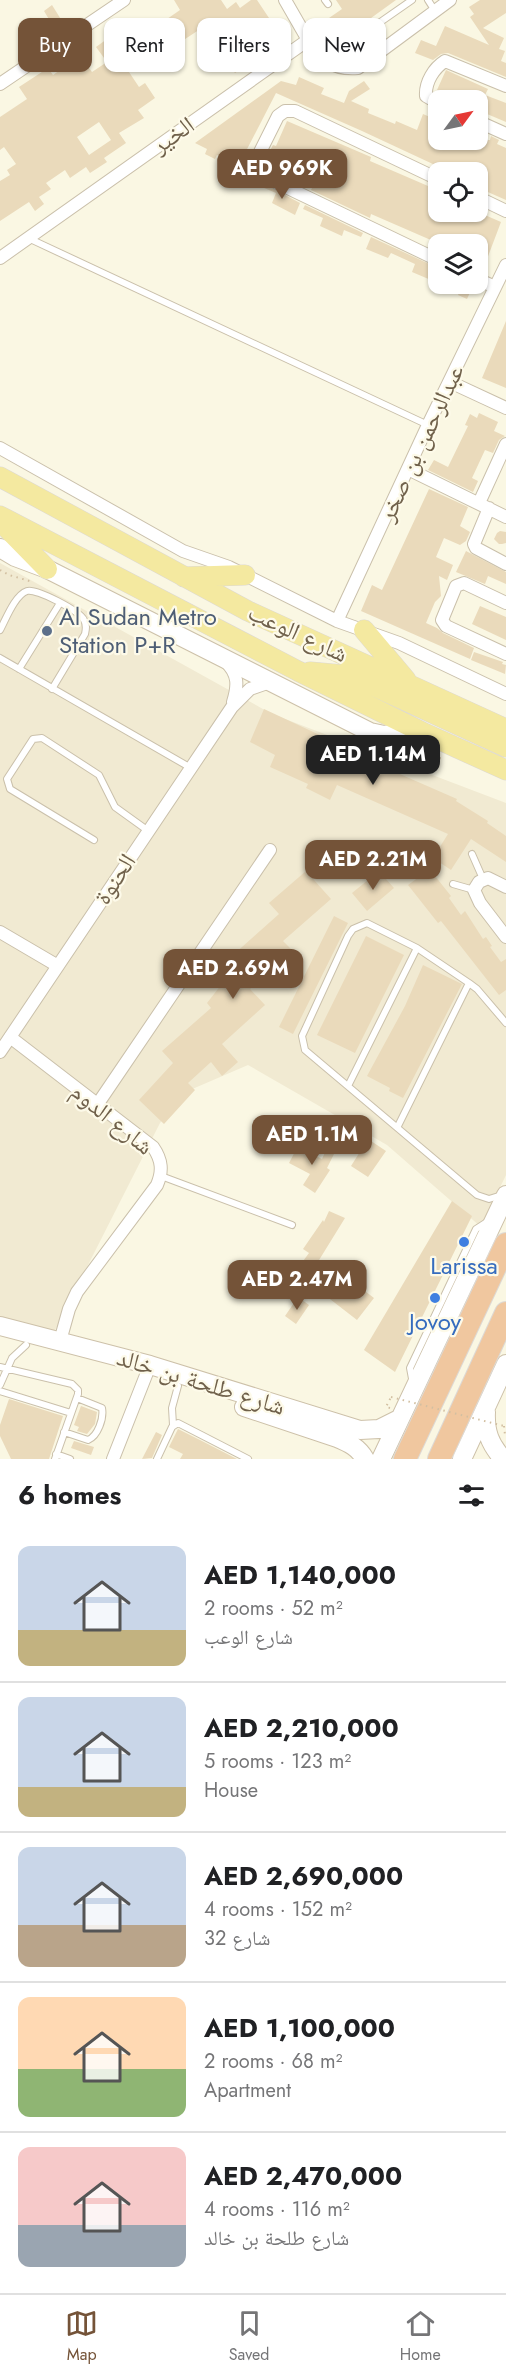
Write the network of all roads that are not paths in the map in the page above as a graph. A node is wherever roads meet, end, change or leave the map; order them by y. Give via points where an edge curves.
1 (124, 0) edge
2 (285, 0) edge
3 (412, 0) edge
4 (450, 0) edge
5 (432, 5) edge
6 (386, 18) edge
7 (303, 31) edge
8 (303, 44) edge
9 (386, 44) edge
10 (0, 84) edge
11 (506, 86) edge
12 (428, 97) edge
13 (488, 126) edge
14 (506, 134) edge
15 (428, 174) edge
16 (488, 202) edge
17 (506, 211) edge
18 (28, 237) junction
19 (428, 255) edge
20 (0, 258) edge
21 (506, 266) edge
22 (488, 284) edge
23 (495, 287) junction
24 (450, 382) junction
25 (506, 408) edge
26 (428, 424) junction
27 (506, 444) edge
28 (0, 448) edge
29 (408, 469) junction
30 (0, 477) edge
31 (484, 506) junction
32 (0, 516) edge
33 (506, 517) edge
34 (0, 522) edge
35 (0, 548) edge
36 (506, 564) edge
37 (47, 569) junction
38 (244, 575) junction
39 (184, 578) junction
40 (60, 603) junction
41 (506, 603) edge
42 (337, 621) junction
43 (0, 630) edge
44 (364, 630) junction
45 (506, 654) edge
46 (0, 658) edge
47 (224, 660) junction
48 (19, 669) junction
49 (298, 671) junction
50 (270, 682) junction
51 (410, 684) junction
52 (52, 689) junction
53 (506, 694) edge
54 (232, 707) junction
55 (506, 729) edge
56 (415, 739) junction
57 (506, 747) edge
58 (191, 768) junction
59 (506, 770) edge
60 (147, 830) junction
61 (94, 840) dead end
62 (270, 850) dead end
63 (472, 854) dead end
64 (483, 879) junction
65 (453, 884) dead end
66 (506, 887) edge
67 (474, 890) junction
68 (0, 932) edge
69 (506, 937) edge
70 (417, 948) junction
71 (58, 966) junction
72 (469, 983) junction
73 (506, 1023) edge
74 (10, 1037) junction
75 (0, 1052) edge
76 (348, 1086) junction
77 (97, 1105) junction
78 (398, 1126) junction
79 (161, 1176) junction
80 (506, 1194) edge
81 (494, 1219) junction
82 (292, 1225) dead end
83 (469, 1225) dead end
84 (476, 1229) junction
85 (506, 1244) edge
86 (506, 1313) edge
87 (0, 1326) edge
88 (0, 1339) edge
89 (60, 1341) junction
90 (26, 1345) junction
91 (506, 1364) edge
92 (0, 1367) edge
93 (8, 1369) junction
94 (148, 1370) junction
95 (0, 1385) edge
96 (178, 1386) junction
97 (415, 1387) junction
98 (0, 1391) edge
99 (77, 1398) junction
100 (486, 1406) junction
101 (71, 1413) junction
102 (392, 1413) junction
103 (173, 1425) junction
104 (64, 1432) junction
105 (56, 1457) edge
106 (70, 1459) edge
107 (112, 1459) edge
108 (157, 1459) edge
109 (248, 1459) edge
110 (365, 1459) edge
111 (381, 1459) edge
112 (405, 1459) edge
113 (439, 1459) edge
114 (462, 1459) edge
115 (503, 1459) edge

1 - 10 street
2 - 7 street
3 - 6 lane
4 - 5 street
5 - 9 street
8 - 18 street, الخير
11 - 12 street via 445,61 435,67 426,89
13 - 14 street
15 - 19 street via 295,111 278,116 257,164 265,177
16 - 17 street
18 - 20 street, الخير
18 - 26 lane
21 - 23 street, عبدالرحمن بن صخر
22 - 23 street
23 - 24 street, عبدالرحمن بن صخر
24 - 25 street
24 - 26 street, عبدالرحمن بن صخر
26 - 29 street, عبدالرحمن بن صخر
27 - 31 street
28 - 38 street, شارع الوعب via 183,551
29 - 31 street
29 - 42 street, عبدالرحمن بن صخر
30 - 39 main road, شارع الوعب
31 - 33 street
31 - 36 street via 474,543 476,548
32 - 49 main road, شارع الوعب
34 - 37 main road
35 - 37 street, شارع الوعب
37 - 47 street, شارع الوعب
38 - 39 main road
38 - 42 street, شارع الوعب
39 - 51 main road, شارع الوعب
40 - 43 lane via 38,591 28,591 20,596
40 - 48 lane
40 - 52 lane via 81,616 86,629
41 - 45 street via 460,584 442,621
42 - 44 street, شارع الوعب
44 - 51 main road
44 - 53 street, شارع الوعب
46 - 48 lane
47 - 50 street, شارع الوعب
47 - 54 street, الحنوة via 237,681
48 - 52 lane
49 - 56 main road, شارع الوعب
49 - 57 main road via 343,675 365,682
50 - 54 street, الحنوة via 250,689
50 - 56 street, شارع الوعب via 377,735
51 - 55 main road, شارع الوعب
52 - 58 lane
54 - 58 street, الحنوة
56 - 59 main road, شارع الوعب
58 - 60 street, الحنوة
60 - 61 lane via 115,807 97,773 42,738 33,739 7,779 10,789
60 - 71 street, الحنوة
62 - 77 street
63 - 64 lane
64 - 66 street
64 - 67 street
65 - 67 lane
67 - 69 street
68 - 71 street
70 - 72 lane
70 - 76 lane
70 - 76 lane via 367,923 348,936 302,1042 306,1050
71 - 74 street, الحنوة
72 - 73 lane
72 - 78 lane
74 - 75 street, الحنوة
74 - 77 street, شارع الدوم
76 - 78 lane
77 - 79 street, شارع الدوم via 153,1147 159,1156
78 - 80 lane via 477,1195 489,1199
79 - 82 lane
79 - 89 street, شارع الدوم via 77,1292
80 - 81 street
81 - 84 lane
81 - 97 street
83 - 84 lane
84 - 97 lane via 410,1368
85 - 112 highway
86 - 113 highway
87 - 89 street, شارع طلحة بن خالد
88 - 90 street, شارع طلحة بن خالد
89 - 94 street, شارع طلحة بن خالد
90 - 93 lane via 16,1352
90 - 94 street, شارع طلحة بن خالد
91 - 100 street
92 - 93 lane
93 - 95 lane
93 - 99 lane via 72,1384 78,1390
94 - 96 street, شارع طلحة بن خالد
94 - 102 street, شارع طلحة بن خالد via 360,1430 380,1429
94 - 107 street
96 - 103 lane via 172,1408
96 - 110 street, شارع طلحة بن خالد via 337,1438 351,1444
97 - 102 street
98 - 101 lane
99 - 101 lane
99 - 104 lane via 102,1408 96,1434 88,1440
100 - 114 street
100 - 115 street via 487,1434
101 - 104 lane
102 - 111 street
103 - 108 lane
103 - 109 lane via 181,1424
104 - 105 lane
105 - 106 lane

